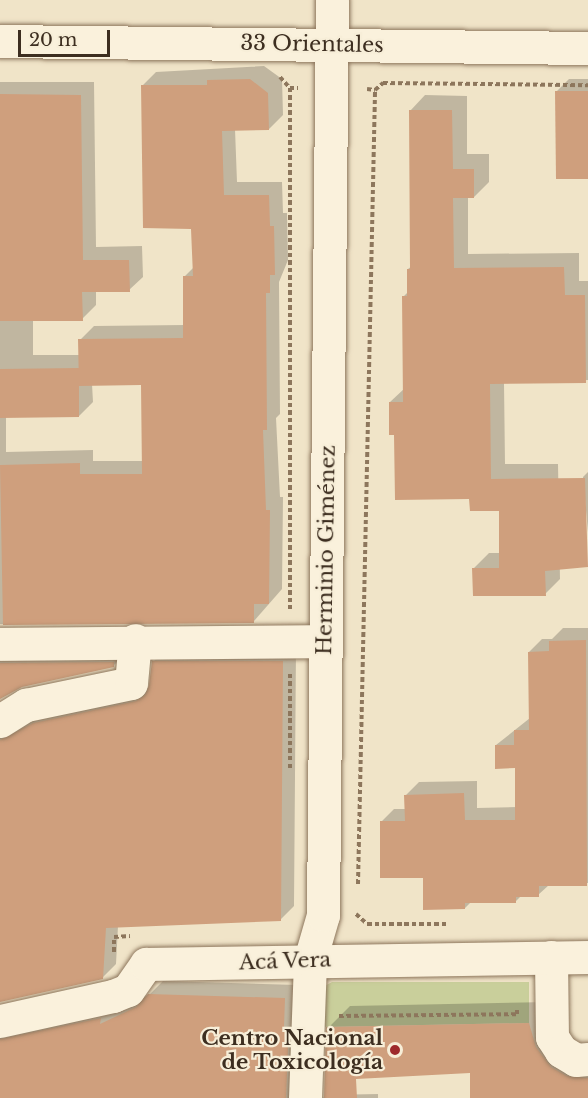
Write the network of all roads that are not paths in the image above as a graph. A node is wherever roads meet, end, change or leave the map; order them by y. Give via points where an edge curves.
1 (332, 0) edge
2 (0, 41) edge
3 (333, 45) junction
4 (588, 48) edge
5 (135, 640) junction
6 (324, 641) junction
7 (0, 644) edge
8 (0, 721) edge
9 (551, 957) junction
10 (588, 957) edge
11 (310, 960) junction
12 (0, 1021) edge
13 (588, 1059) edge
14 (305, 1098) edge

1 - 3 street, Herminio Giménez
2 - 3 street, 33 Orientales
3 - 4 street, 33 Orientales
3 - 6 street, Herminio Giménez
5 - 6 street via 165,644
5 - 7 street
5 - 8 street via 131,682 26,705
6 - 11 street, Herminio Giménez via 323,915
9 - 10 street, Acá Vera
9 - 11 street, Acá Vera
9 - 13 street via 552,1037 561,1051 576,1060
11 - 12 street, Acá Vera via 146,964 128,990 113,996
11 - 14 street, Herminio Giménez

